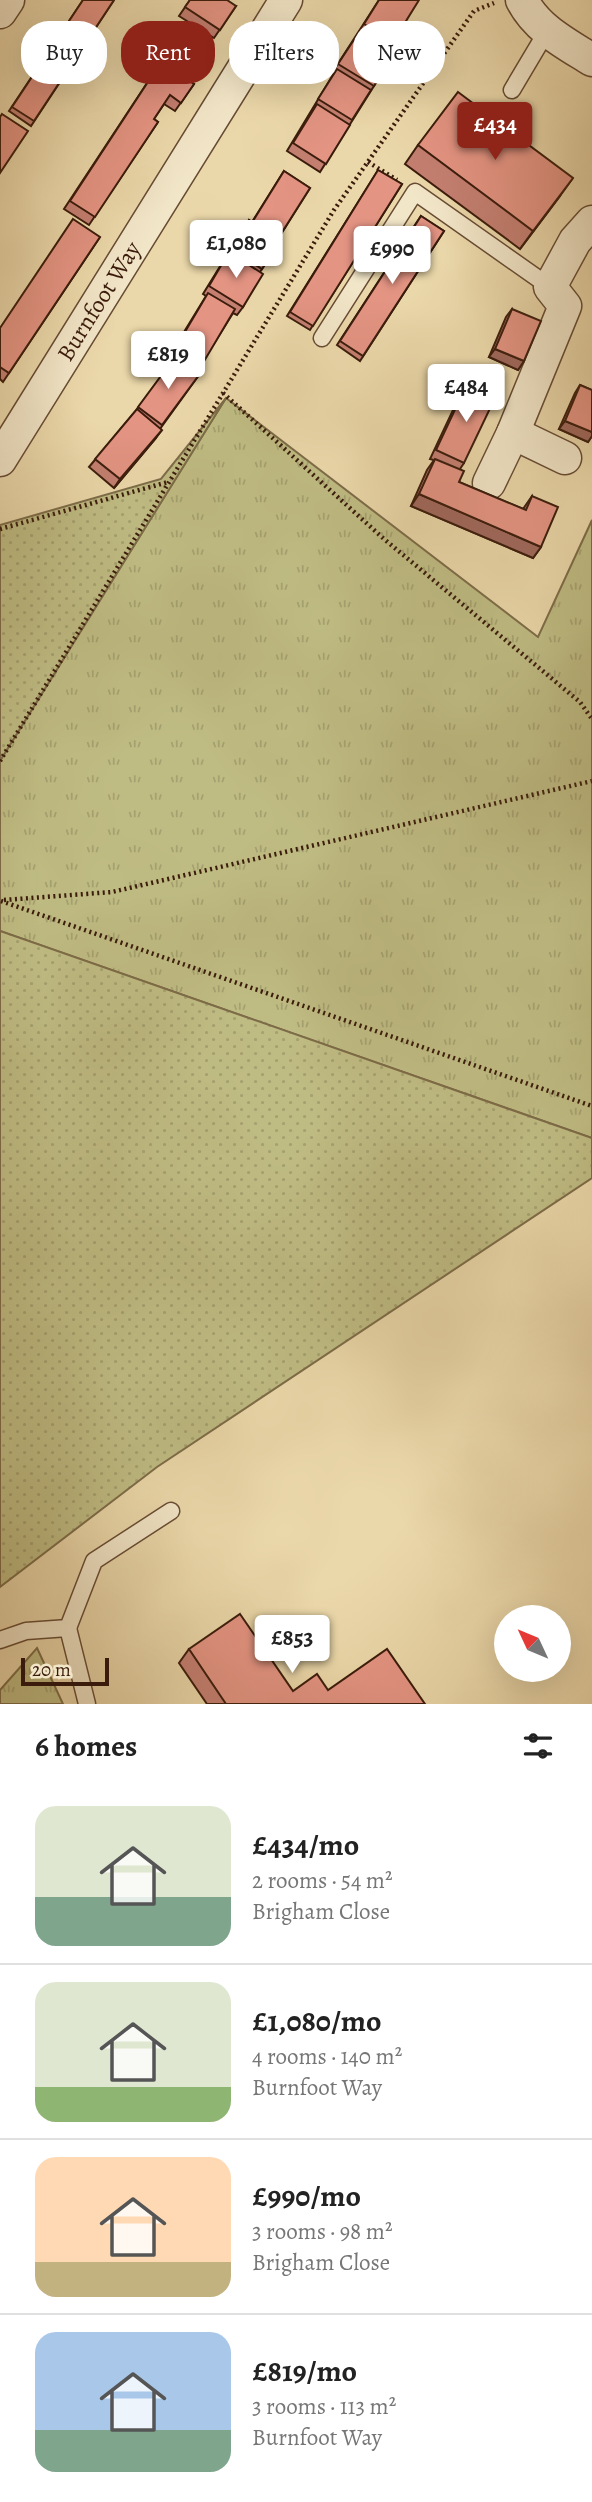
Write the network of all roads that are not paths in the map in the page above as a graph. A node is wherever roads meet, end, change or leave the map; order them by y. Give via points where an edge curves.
1 (8, 0) edge
2 (286, 0) edge
3 (522, 0) edge
4 (0, 12) edge
5 (547, 32) junction
6 (592, 60) edge
7 (512, 90) dead end
8 (592, 222) edge
9 (550, 287) junction
10 (322, 338) dead end
11 (513, 433) junction
12 (565, 458) dead end
13 (0, 460) edge
14 (489, 483) dead end
15 (171, 1511) dead end
16 (68, 1628) junction
17 (0, 1640) edge
18 (87, 1704) edge

1 - 4 street
2 - 13 street, Burnfoot Way
3 - 5 street via 530,16
5 - 6 street
5 - 7 lane
8 - 9 street via 575,241
9 - 10 lane via 415,192
9 - 11 street via 565,306
11 - 12 street
11 - 14 street
15 - 16 lane via 94,1561
16 - 17 lane via 26,1630
16 - 18 lane

